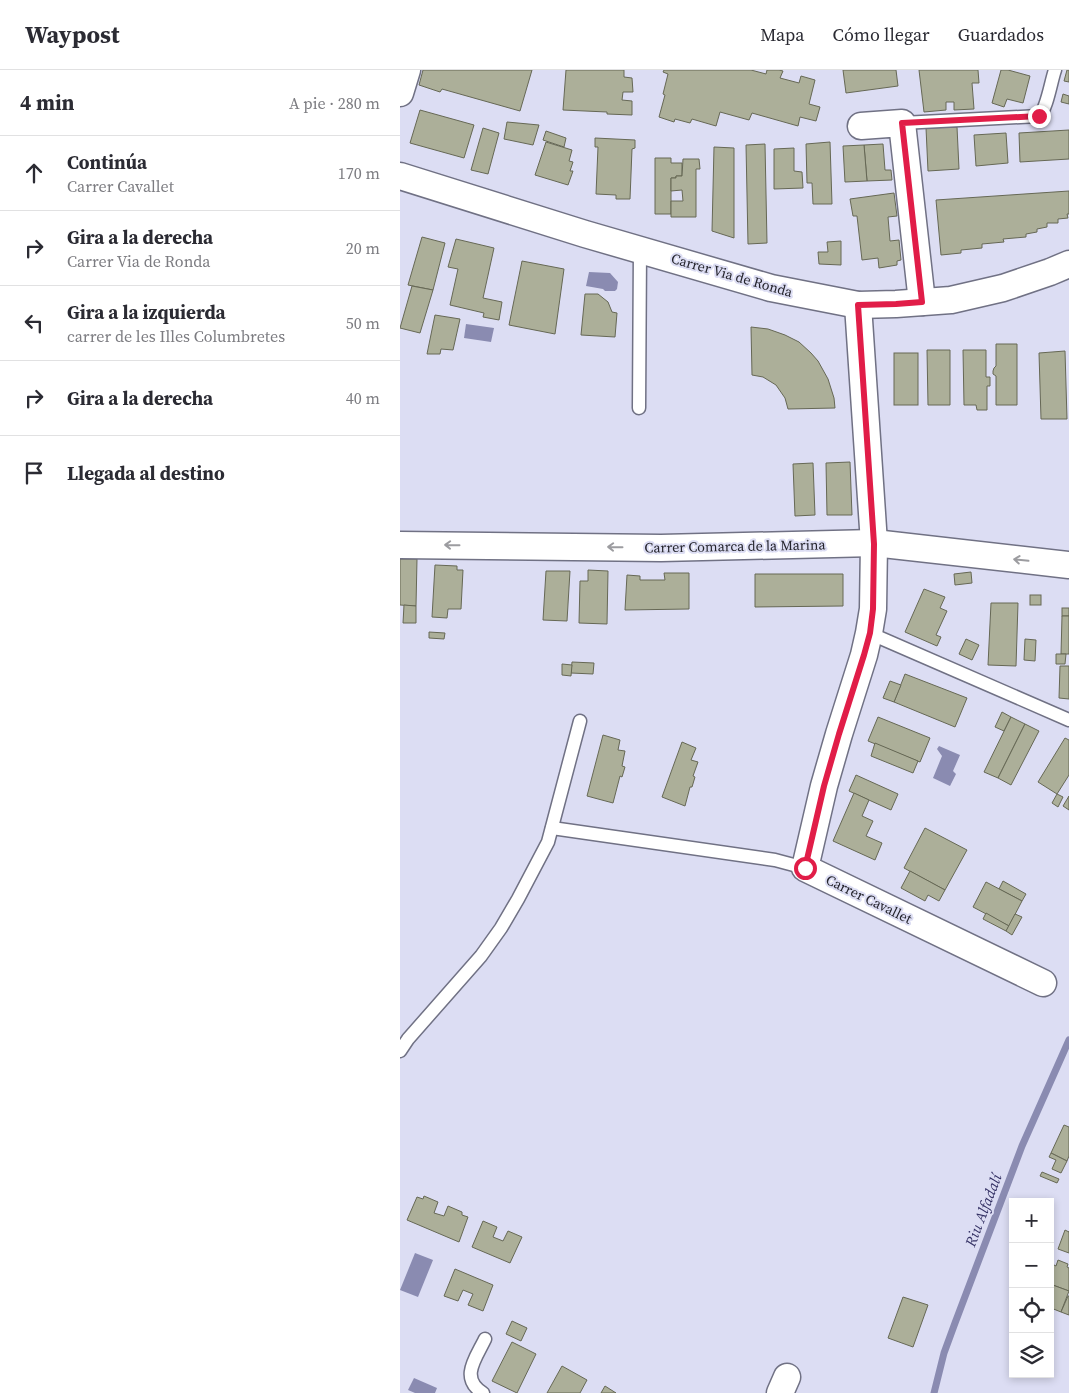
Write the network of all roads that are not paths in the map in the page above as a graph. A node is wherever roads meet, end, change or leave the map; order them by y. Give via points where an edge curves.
1 (407, 70) edge
2 (1055, 70) edge
3 (400, 93) edge
4 (902, 123) junction
5 (861, 126) dead end
6 (400, 176) edge
7 (640, 249) junction
8 (1069, 264) edge
9 (922, 302) junction
10 (858, 305) junction
11 (640, 408) dead end
12 (400, 544) edge
13 (874, 544) junction
14 (1069, 565) edge
15 (870, 633) junction
16 (1069, 720) edge
17 (580, 721) dead end
18 (552, 828) junction
19 (805, 868) junction
20 (1043, 983) dead end
21 (400, 1051) edge
22 (485, 1339) dead end
23 (483, 1393) edge

1 - 3 street
2 - 4 lane via 1039,116
4 - 5 street
4 - 9 street
6 - 7 street, Carrer Via de Ronda
7 - 10 street, Carrer Via de Ronda via 771,288
7 - 11 lane
8 - 9 street, Carrer Via de Ronda via 1003,288 951,300
9 - 10 street, Carrer Via de Ronda
10 - 13 street
13 -> 12 street, Carrer Comarca de la Marina via 660,548
14 -> 13 street, Carrer Comarca de la Marina
13 - 15 street
15 - 16 lane
15 - 19 street via 824,786
17 - 18 lane
18 - 19 lane via 775,860
18 - 21 lane via 535,868 501,928
19 - 20 street, Carrer Cavallet
22 - 23 lane via 470,1371 473,1384

